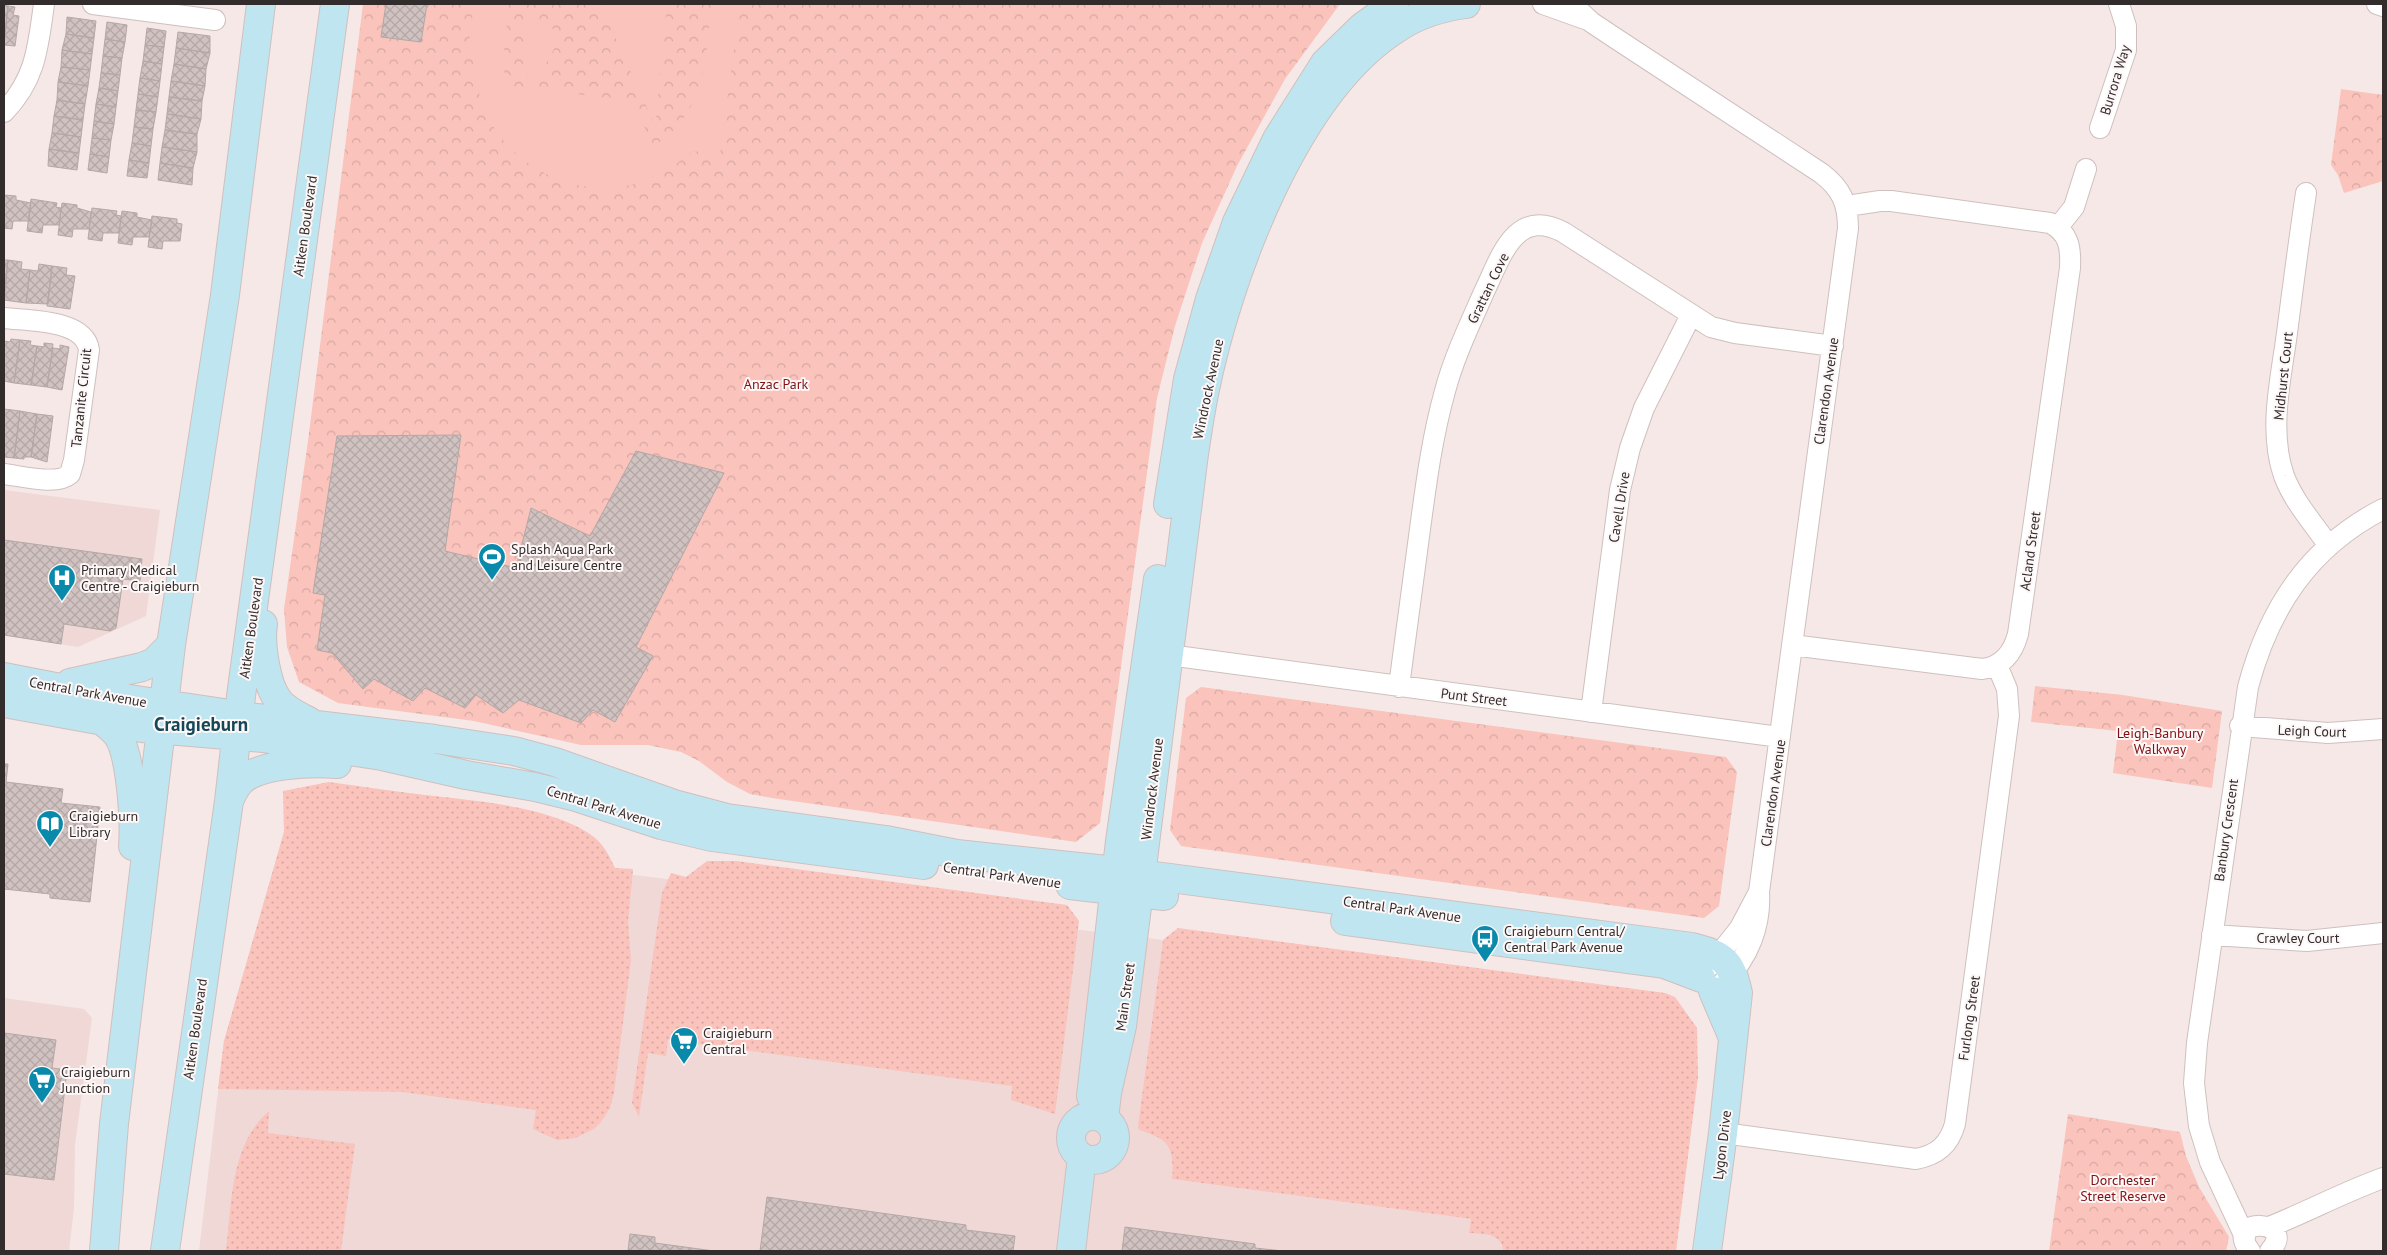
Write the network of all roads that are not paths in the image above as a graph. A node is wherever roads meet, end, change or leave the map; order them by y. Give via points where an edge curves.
1 (44, 4) edge
2 (93, 4) edge
3 (261, 4) edge
4 (335, 4) edge
5 (1378, 4) edge
6 (1394, 4) edge
7 (1466, 4) edge
8 (1544, 4) edge
9 (1572, 4) edge
10 (2119, 4) edge
11 (2376, 4) edge
12 (2383, 6) edge
13 (216, 20) dead end
14 (1591, 22) junction
15 (1362, 27) junction
16 (4, 112) edge
17 (2100, 128) dead end
18 (2086, 169) dead end
19 (2306, 193) dead end
20 (1847, 206) junction
21 (2058, 227) junction
22 (1691, 315) junction
23 (4, 318) edge
24 (1833, 346) junction
25 (4, 474) edge
26 (269, 494) junction
27 (2383, 509) edge
28 (2329, 546) junction
29 (171, 645) junction
30 (1792, 645) junction
31 (1158, 654) junction
32 (1997, 665) junction
33 (4, 677) edge
34 (49, 685) junction
35 (1399, 687) junction
36 (4, 703) edge
37 (1591, 712) junction
38 (163, 717) junction
39 (101, 720) junction
40 (312, 723) junction
41 (238, 725) junction
42 (2240, 726) junction
43 (2383, 729) edge
44 (1780, 737) junction
45 (466, 774) junction
46 (229, 801) junction
47 (1128, 882) junction
48 (136, 932) junction
49 (2383, 933) edge
50 (2212, 935) junction
51 (1726, 964) junction
52 (1707, 984) junction
53 (1733, 1038) junction
54 (1723, 1133) junction
55 (1091, 1158) junction
56 (2383, 1178) edge
57 (2257, 1241) edge
58 (104, 1251) edge
59 (165, 1251) edge
60 (1071, 1251) edge
61 (1085, 1251) edge
62 (1708, 1251) edge

1 - 16 street via 33,69 14,102
2 - 13 street
3 - 29 street via 225,295
4 - 26 street, Aitken Boulevard
5 - 15 street
6 - 15 street, Windrock Avenue
7 - 31 street, Windrock Avenue via 1444,7 1399,27 1363,54 1318,109 1274,187 1229,301 1204,394 1174,601
8 - 14 street, Clarendon Avenue
9 - 14 street, Clarendon Avenue
10 - 17 street, Burrora Way via 2126,26 2126,50
11 - 12 street
14 - 20 street, Clarendon Avenue via 1822,173 1835,184
15 - 31 street, Windrock Avenue via 1325,63 1311,83 1255,183 1222,262 1196,343 1180,418
18 - 21 street via 2074,207
19 - 28 street, Midhurst Court via 2277,435 2284,475 2291,491
20 - 21 street via 1894,202 2038,221
20 - 24 street, Clarendon Avenue via 1848,228
21 - 32 street, Acland Street via 2068,239 2071,255 2050,418 2018,634 2012,651
22 - 24 street, Grattan Cove via 1711,327 1735,333
22 - 35 street, Grattan Cove via 1550,225 1530,225 1514,237 1496,266 1472,319 1452,366 1440,409 1429,461
22 - 37 street, Cavell Drive via 1644,408 1630,448 1620,490
23 - 25 street, Tanzanite Circuit via 70,327 84,337 89,350 70,474 52,480
24 - 30 street, Clarendon Avenue
26 - 40 street via 275,535 262,633 265,663 278,700 285,708
26 - 41 street, Aitken Boulevard
27 - 28 street, Banbury Crescent
28 - 42 street, Banbury Crescent via 2294,582 2264,634
29 - 34 street via 154,662 142,667
29 - 38 street
30 - 32 street via 1972,669
30 - 44 street, Clarendon Avenue
31 - 35 street, Punt Street
31 - 47 street, Windrock Avenue
32 - 54 street, Furlong Street via 2007,689 2009,716 1955,1124 1950,1139 1937,1153 1916,1159
33 - 34 street, Central Park Avenue
34 - 38 street, Central Park Avenue
35 - 37 street, Punt Street
36 - 39 street, Central Park Avenue
37 - 44 street, Punt Street
38 - 39 street, Central Park Avenue
38 - 41 street, Central Park Avenue
38 - 48 street
39 - 48 street via 118,737 124,749 132,795 134,837 130,895
40 - 41 street, Central Park Avenue
40 - 47 street, Central Park Avenue via 514,752 555,762 674,804 727,818 886,840
41 - 45 street, Central Park Avenue
41 - 46 street, Aitken Boulevard
42 - 43 street, Leigh Court via 2328,733
42 - 50 street, Banbury Crescent
44 - 51 street, Clarendon Avenue via 1759,892
45 - 46 street via 320,763 292,764 246,778
45 - 47 street, Central Park Avenue via 535,786 661,825 712,837
46 - 59 street, Aitken Boulevard
47 - 51 street, Central Park Avenue via 1692,947 1709,952
47 - 52 street, Central Park Avenue via 1664,964
47 - 55 street, Main Street via 1095,1049 1093,1090 1096,1118 1074,1128 1071,1139 1074,1150
48 - 58 street via 114,1124
49 - 50 street, Crawley Court via 2307,941
50 - 57 street, Banbury Crescent via 2194,1083 2199,1126 2210,1162
51 - 52 street, Clarendon Avenue
51 - 53 street via 1738,993
52 - 53 street
53 - 54 street, Lygon Drive
54 - 62 street, Lygon Drive
55 - 60 street
55 - 61 street via 1092,1195
56 - 57 street via 2352,1190

